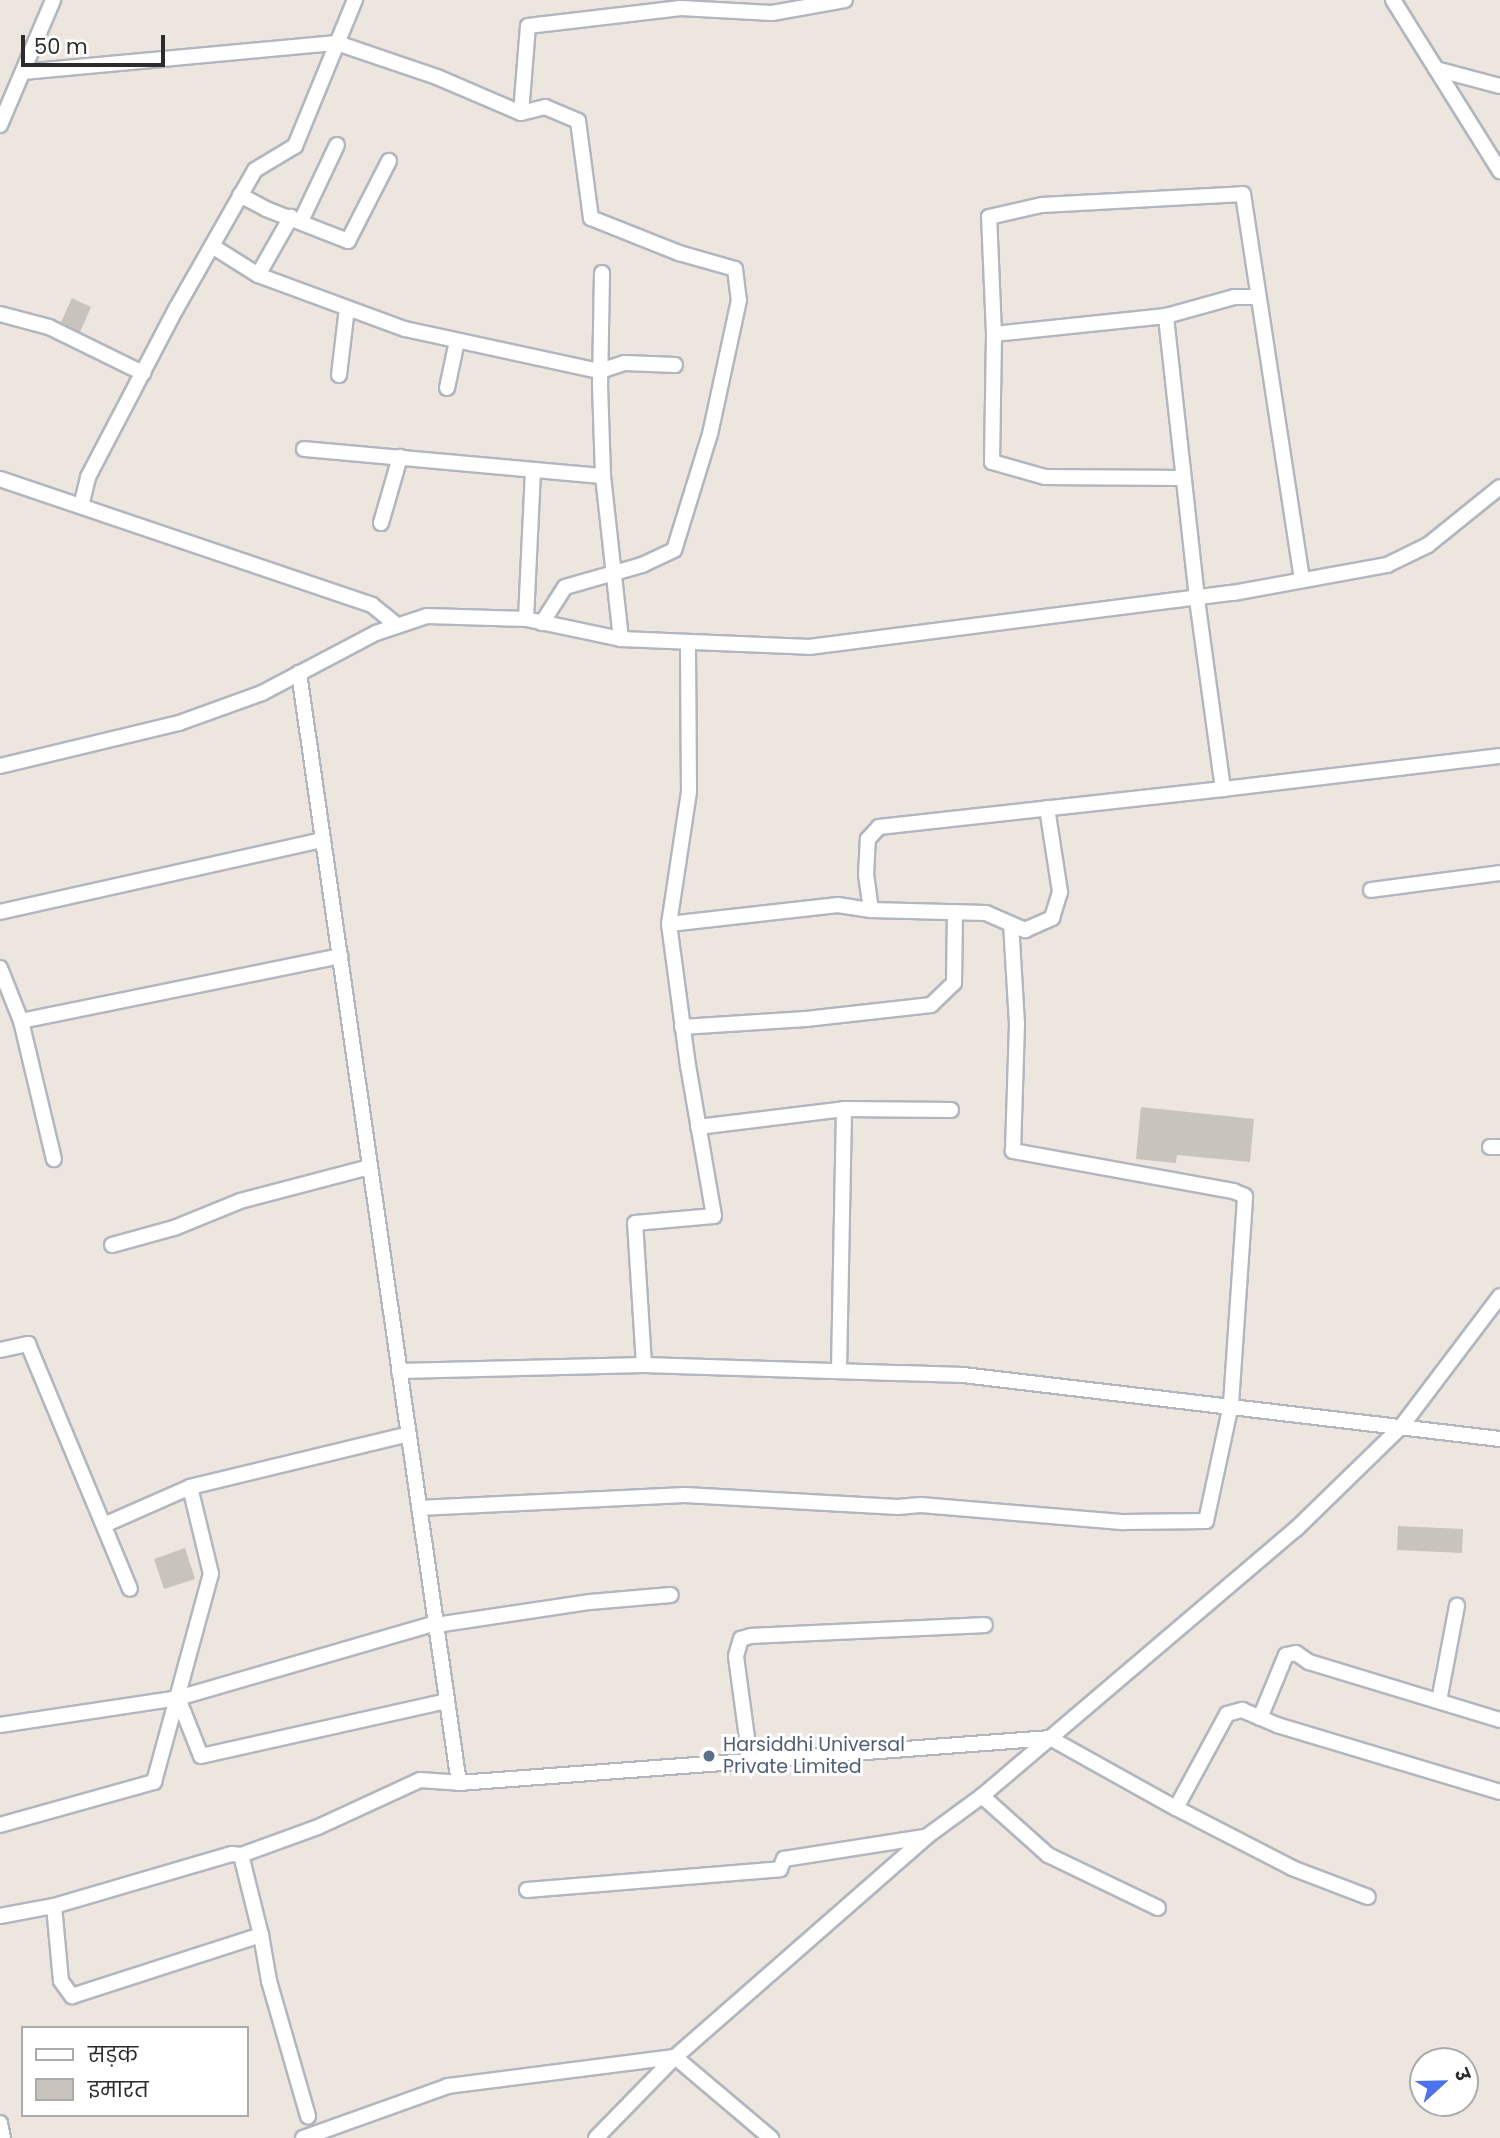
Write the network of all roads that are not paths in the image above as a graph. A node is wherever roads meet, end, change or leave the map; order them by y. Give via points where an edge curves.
1 (53, 0) edge
2 (355, 0) edge
3 (845, 0) edge
4 (1393, 0) edge
5 (337, 43) junction
6 (1436, 69) junction
7 (23, 72) junction
8 (1500, 86) edge
9 (521, 113) junction
10 (0, 125) edge
11 (337, 145) dead end
12 (389, 160) dead end
13 (1500, 171) edge
14 (240, 195) junction
15 (296, 219) junction
16 (212, 246) junction
17 (602, 273) dead end
18 (258, 275) junction
19 (1257, 297) junction
20 (347, 308) junction
21 (0, 314) edge
22 (1166, 316) junction
23 (994, 334) junction
24 (457, 341) junction
25 (675, 365) dead end
26 (600, 371) junction
27 (143, 373) junction
28 (339, 375) dead end
29 (447, 388) dead end
30 (304, 449) dead end
31 (400, 457) junction
32 (533, 470) junction
33 (603, 476) junction
34 (0, 478) edge
35 (1183, 478) junction
36 (1500, 487) edge
37 (80, 506) junction
38 (381, 523) dead end
39 (614, 574) junction
40 (1302, 580) junction
41 (1197, 598) junction
42 (526, 619) junction
43 (542, 623) junction
44 (398, 626) junction
45 (621, 639) junction
46 (688, 642) junction
47 (299, 673) junction
48 (1500, 756) edge
49 (0, 766) edge
50 (1223, 789) junction
51 (1047, 808) junction
52 (323, 840) junction
53 (1500, 873) edge
54 (1371, 890) dead end
55 (871, 910) junction
56 (0, 912) edge
57 (955, 912) junction
58 (668, 924) junction
59 (1011, 924) junction
60 (340, 956) junction
61 (0, 968) edge
62 (21, 1021) junction
63 (682, 1027) junction
64 (844, 1109) junction
65 (951, 1110) dead end
66 (698, 1127) junction
67 (54, 1159) dead end
68 (370, 1167) junction
69 (112, 1245) dead end
70 (1500, 1296) edge
71 (0, 1350) edge
72 (644, 1365) junction
73 (839, 1370) junction
74 (399, 1371) junction
75 (1231, 1407) junction
76 (1401, 1427) junction
77 (409, 1434) junction
78 (1500, 1439) edge
79 (190, 1487) junction
80 (419, 1508) junction
81 (104, 1525) junction
82 (130, 1589) dead end
83 (671, 1595) dead end
84 (1457, 1606) dead end
85 (436, 1624) junction
86 (985, 1625) dead end
87 (178, 1698) junction
88 (447, 1701) junction
89 (1439, 1701) junction
90 (1260, 1718) junction
91 (1500, 1720) edge
92 (0, 1725) edge
93 (1050, 1738) junction
94 (750, 1760) junction
95 (459, 1783) junction
96 (1500, 1792) edge
97 (982, 1796) junction
98 (1176, 1808) junction
99 (0, 1825) edge
100 (926, 1837) junction
101 (241, 1855) junction
102 (527, 1890) dead end
103 (1368, 1897) dead end
104 (54, 1906) junction
105 (1158, 1908) dead end
106 (0, 1916) edge
107 (261, 1935) junction
108 (675, 2057) junction
109 (308, 2116) dead end
110 (0, 2123) edge
111 (3, 2138) edge
112 (303, 2138) edge
113 (596, 2138) edge
114 (771, 2138) edge

1 - 7 street
2 - 5 street
3 - 9 street via 772,13 681,8 528,26
4 - 6 street
5 - 7 street
5 - 9 street via 437,77
5 - 14 street via 295,146 255,170
6 - 8 street
6 - 13 street
7 - 10 street
9 - 39 street via 545,107 578,121 591,218 735,270 739,300 716,407 674,550
11 - 15 street
12 - 15 street via 348,241
14 - 15 street
14 - 16 street
15 - 18 street
16 - 18 street
16 - 27 street
17 - 26 street
18 - 20 street
19 - 22 street via 1234,297
19 - 23 street via 1243,194 1042,205 989,217
19 - 40 street
20 - 24 street
20 - 28 street
21 - 27 street via 49,327
22 - 23 street
22 - 35 street
23 - 35 street via 992,462 1045,478
24 - 26 street
24 - 29 street
25 - 26 street via 625,363
26 - 33 street
27 - 37 street via 89,477
30 - 31 street
31 - 32 street
31 - 38 street
32 - 33 street
32 - 42 street
33 - 39 street
34 - 37 street
35 - 41 street
36 - 40 street via 1428,545 1387,565
37 - 44 street via 372,605
39 - 43 street via 565,587
39 - 45 street
40 - 41 street
41 - 46 street via 809,647
41 - 50 street
42 - 43 street
42 - 44 street via 427,616
43 - 45 street
44 - 47 street
45 - 46 street
46 - 58 street via 689,792
47 - 49 street via 262,693 179,723
47 - 52 street
48 - 50 street
50 - 51 street
51 - 55 street via 879,827 869,839 866,875
51 - 59 street via 1060,892 1052,918 1025,930
52 - 56 street
52 - 60 street
53 - 54 street
55 - 57 street
55 - 58 street via 838,905
57 - 59 street via 986,914
57 - 63 street via 954,984 931,1004
58 - 63 street
59 - 75 street via 1017,1024 1013,1151 1245,1196
60 - 62 street
60 - 68 street
61 - 62 street
62 - 67 street
63 - 66 street
64 - 65 street
64 - 66 street
64 - 73 street
66 - 72 street via 713,1216 635,1223
68 - 69 street via 240,1201 174,1228
68 - 74 street
70 - 76 street
71 - 81 street via 27,1344
72 - 73 street
72 - 74 street
73 - 75 street via 963,1375
74 - 77 street
75 - 76 street
75 - 80 street via 1206,1521 1124,1522 920,1505 685,1495
76 - 78 street
76 - 93 street via 1296,1529
77 - 79 street
77 - 80 street
79 - 81 street
79 - 87 street via 211,1574
80 - 85 street
81 - 82 street
83 - 85 street
84 - 89 street
85 - 87 street
85 - 88 street
86 - 94 street via 741,1639 736,1656
87 - 88 street via 201,1756
87 - 92 street
87 - 99 street via 155,1782
88 - 95 street
89 - 90 street via 1309,1662 1296,1653 1286,1655
89 - 91 street
90 - 96 street
90 - 98 street via 1242,1710 1227,1714
93 - 94 street
93 - 97 street
93 - 98 street
94 - 95 street
95 - 101 street via 420,1780 318,1827
97 - 100 street
97 - 105 street via 1048,1855
98 - 103 street via 1292,1868
100 - 102 street via 784,1859 780,1869
100 - 108 street
101 - 104 street
101 - 107 street
104 - 106 street
104 - 107 street via 61,1981 72,1996
107 - 109 street via 269,1981
108 - 112 street via 448,2086
108 - 113 street
108 - 114 street
110 - 111 street

